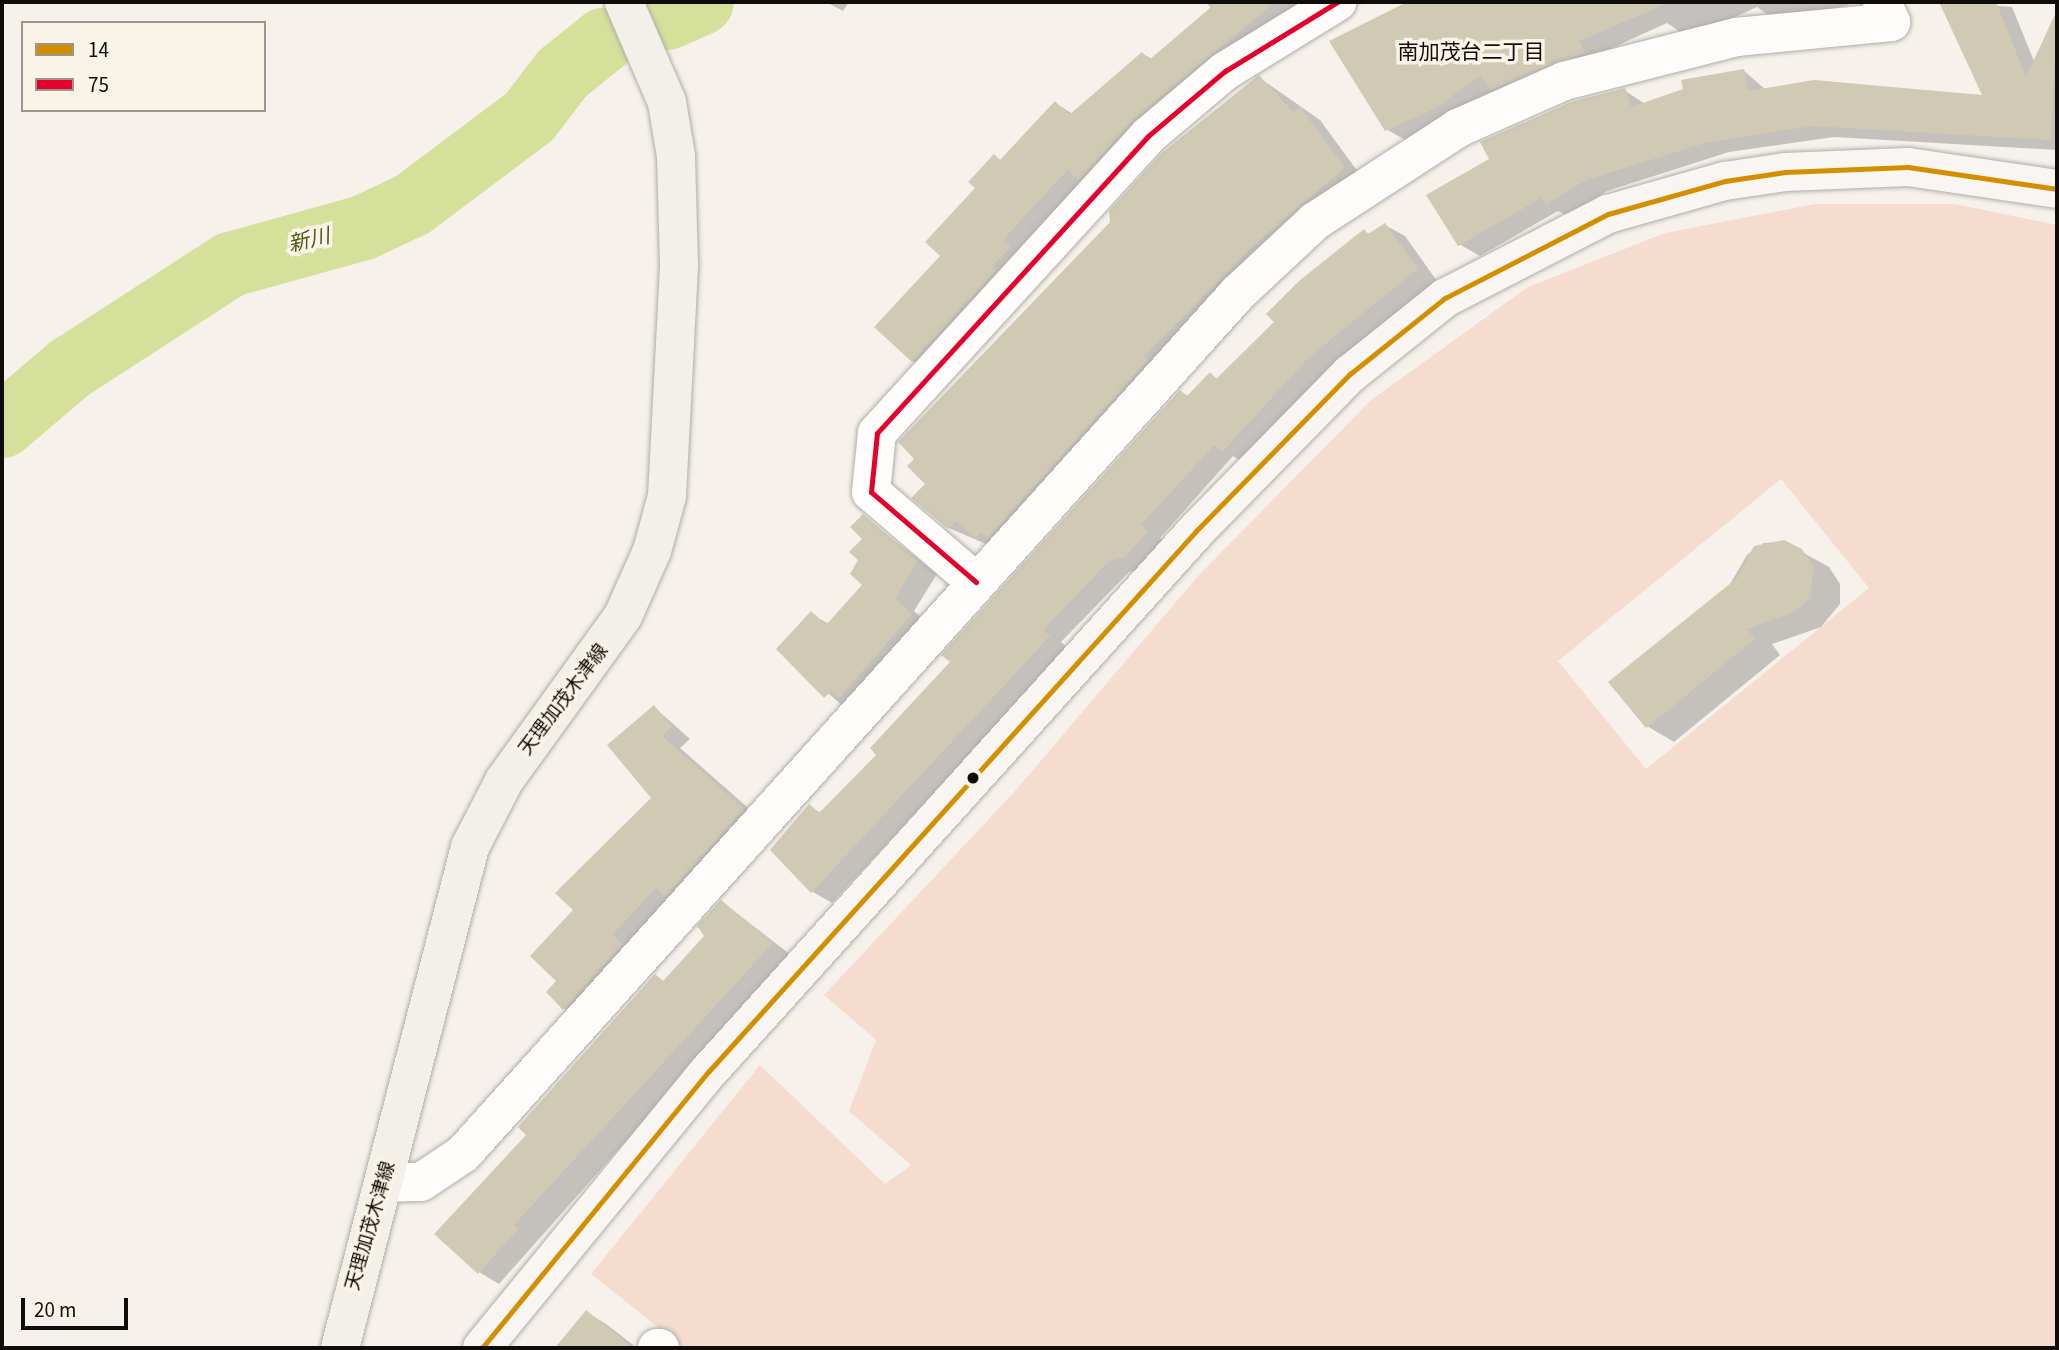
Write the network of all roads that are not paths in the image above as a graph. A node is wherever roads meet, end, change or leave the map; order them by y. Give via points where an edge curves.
1 (624, 2) edge
2 (1337, 2) edge
3 (1882, 2) edge
4 (2057, 189) edge
5 (976, 582) junction
6 (384, 1183) junction
7 (340, 1348) edge
8 (482, 1348) edge

1 - 6 main road, 天理加茂木津線 via 667,103 676,156 679,264 667,496 652,551 623,616 593,667 504,781 470,847
2 - 5 street via 1225,71 1148,136 877,433 871,492
3 - 5 street via 1891,22 1736,37 1564,81 1458,128 1356,189 1238,293
4 - 8 street via 1908,167 1834,168 1725,181 1574,229 1445,298 1350,374 1196,531 709,1071
5 - 6 street via 463,1154 421,1182
6 - 7 main road, 天理加茂木津線

